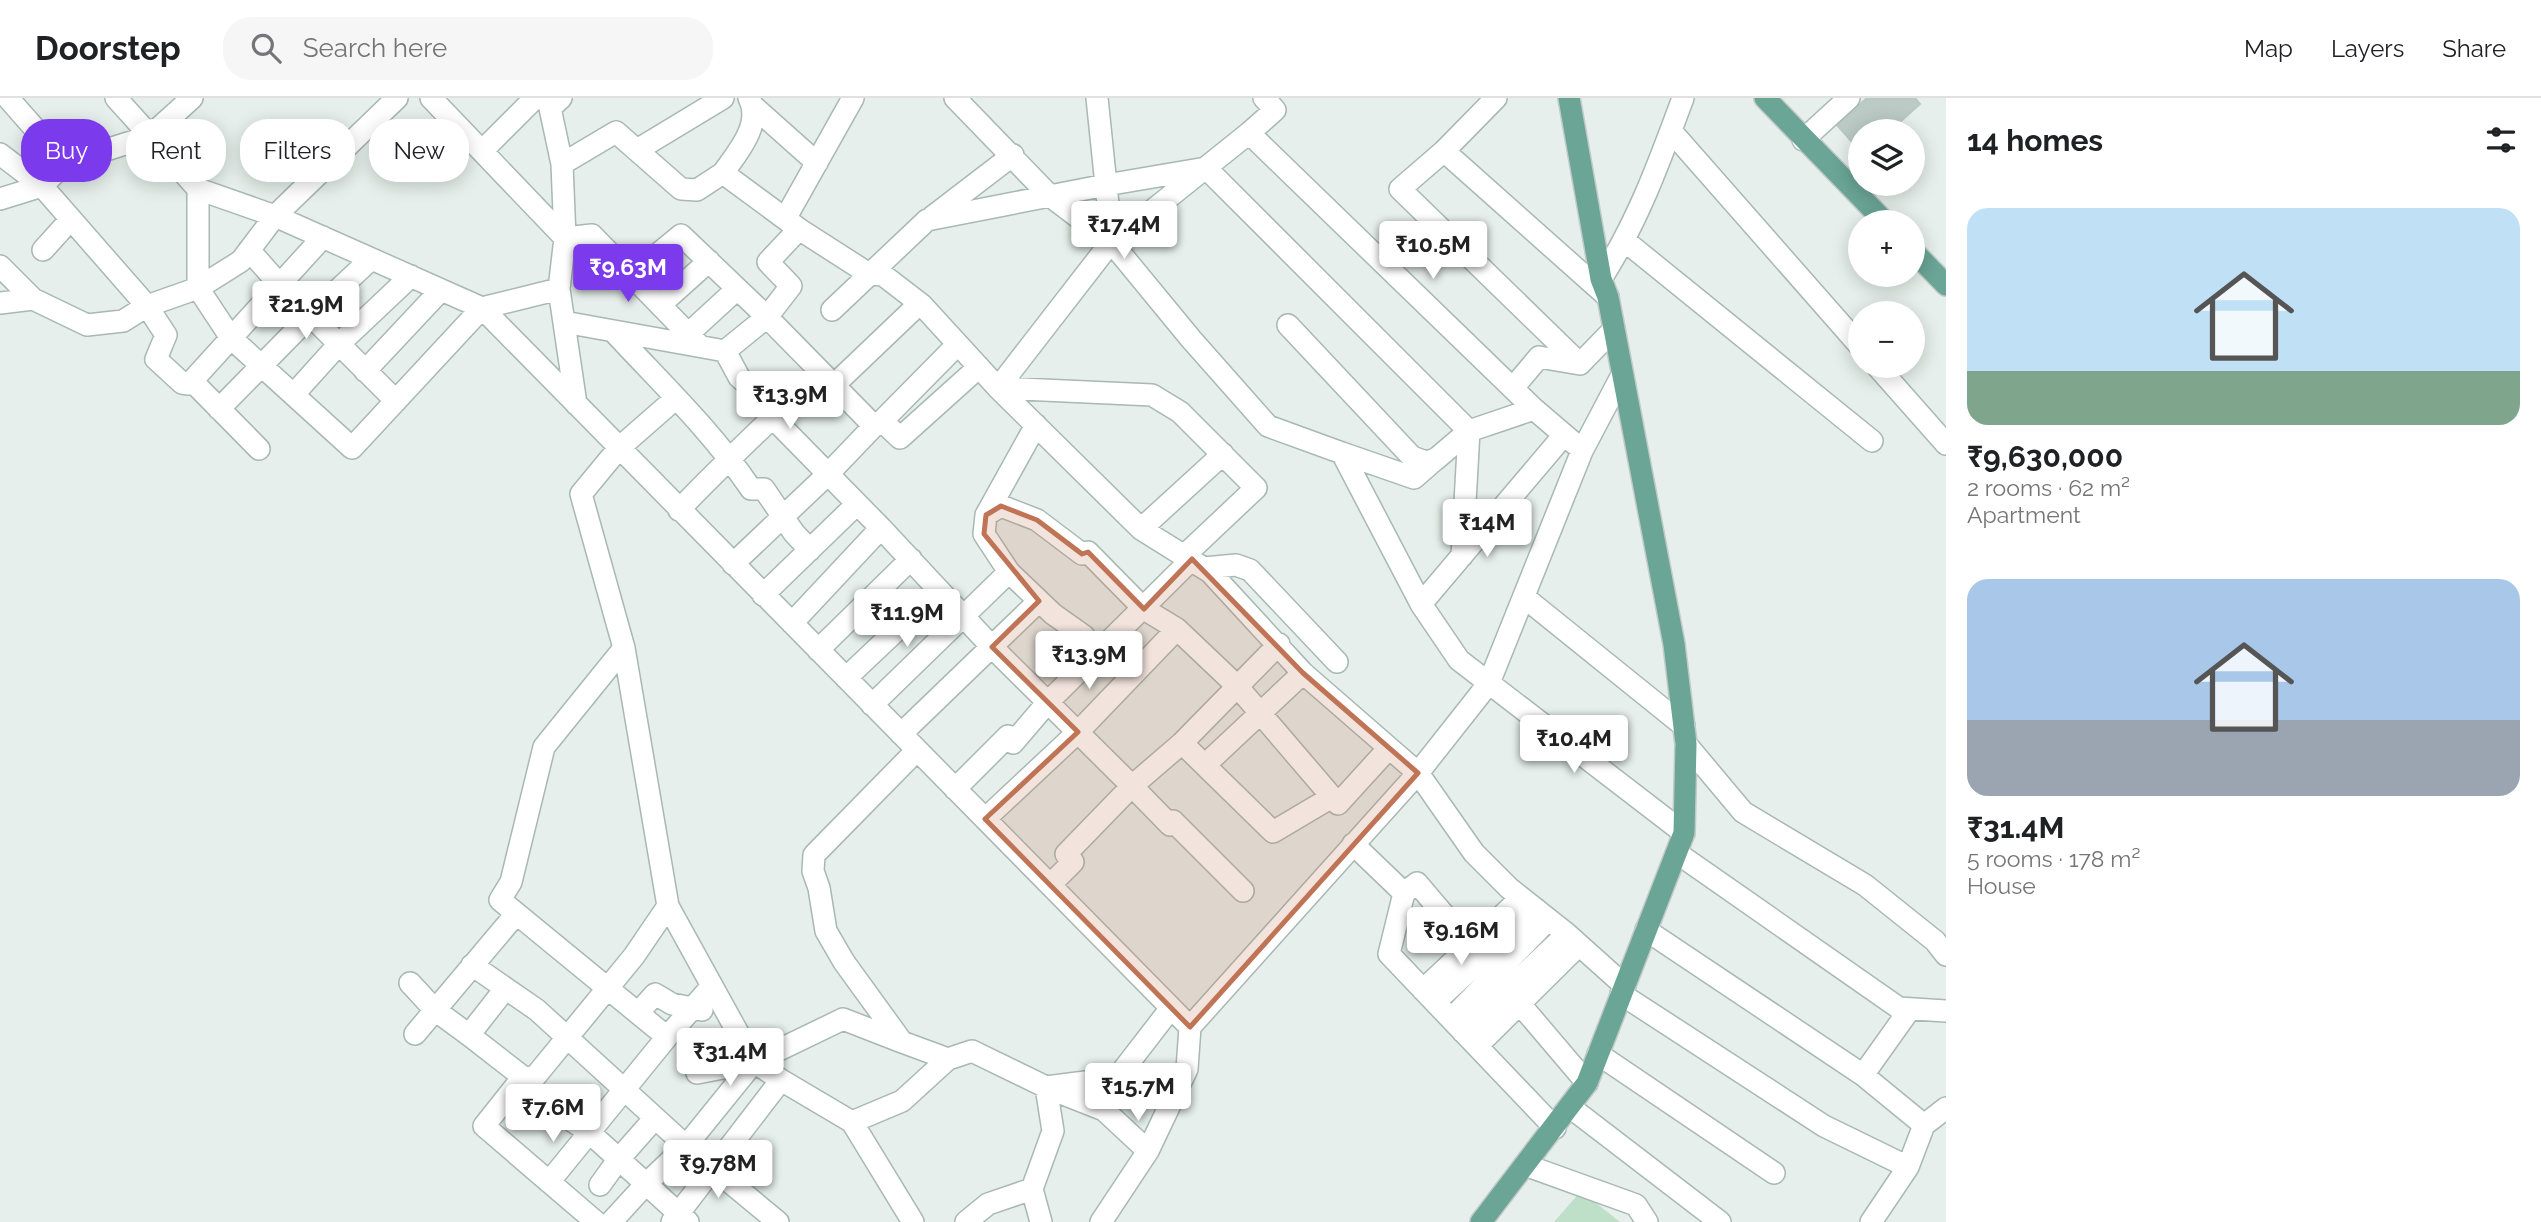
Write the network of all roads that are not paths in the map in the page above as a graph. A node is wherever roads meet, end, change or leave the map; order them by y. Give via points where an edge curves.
1 (8, 98) edge
2 (116, 98) edge
3 (192, 98) edge
4 (397, 98) edge
5 (431, 98) edge
6 (723, 98) edge
7 (853, 98) edge
8 (955, 98) edge
9 (1097, 98) edge
10 (1264, 98) edge
11 (1496, 98) edge
12 (1569, 98) edge
13 (1683, 98) edge
14 (1765, 98) edge
15 (1849, 98) edge
16 (549, 100) edge
17 (751, 102) edge
18 (26, 119) edge
19 (135, 119) edge
20 (169, 119) edge
21 (1671, 131) junction
22 (1249, 133) junction
23 (1804, 140) junction
24 (637, 150) junction
25 (482, 151) junction
26 (1444, 151) junction
27 (0, 154) edge
28 (1013, 155) junction
29 (817, 163) junction
30 (562, 164) junction
31 (1206, 168) junction
32 (723, 173) junction
33 (47, 182) edge
34 (192, 182) edge
35 (1106, 185) junction
36 (43, 186) junction
37 (198, 189) junction
38 (1051, 196) junction
39 (0, 199) edge
40 (1873, 210) edge
41 (275, 216) junction
42 (71, 219) junction
43 (927, 220) junction
44 (792, 224) junction
45 (323, 237) junction
46 (565, 238) junction
47 (1625, 241) junction
48 (1112, 243) junction
49 (43, 250) dead end
50 (249, 250) junction
51 (371, 259) junction
52 (709, 261) junction
53 (1925, 263) edge
54 (0, 266) edge
55 (869, 274) junction
56 (411, 276) junction
57 (630, 277) junction
58 (279, 284) junction
59 (1946, 285) edge
60 (198, 288) junction
61 (1604, 288) junction
62 (559, 289) junction
63 (737, 289) junction
64 (441, 290) junction
65 (33, 299) junction
66 (0, 303) edge
67 (919, 304) junction
68 (147, 306) junction
69 (660, 306) junction
70 (482, 308) junction
71 (832, 310) dead end
72 (311, 315) junction
73 (767, 317) junction
74 (564, 322) junction
75 (1288, 325) dead end
76 (1614, 329) junction
77 (613, 331) junction
78 (1848, 332) edge
79 (231, 338) junction
80 (694, 340) junction
81 (339, 344) junction
82 (957, 345) junction
83 (725, 351) junction
84 (262, 364) junction
85 (1580, 364) junction
86 (979, 367) junction
87 (365, 371) junction
88 (1622, 375) junction
89 (1888, 378) edge
90 (827, 379) junction
91 (192, 381) junction
92 (998, 388) junction
93 (1513, 388) junction
94 (294, 394) junction
95 (675, 398) junction
96 (396, 401) junction
97 (576, 404) junction
98 (219, 409) junction
99 (1534, 409) junction
100 (773, 418) junction
101 (878, 423) junction
102 (1036, 425) junction
103 (1469, 431) junction
104 (1564, 435) junction
105 (1872, 441) dead end
106 (1946, 444) edge
107 (619, 447) junction
108 (259, 449) dead end
109 (1582, 451) junction
110 (1342, 453) junction
111 (1223, 454) junction
112 (729, 457) junction
113 (828, 474) junction
114 (857, 504) junction
115 (679, 510) junction
116 (985, 515) junction
117 (783, 517) junction
118 (881, 528) junction
119 (1141, 529) junction
120 (810, 550) junction
121 (1462, 556) junction
122 (911, 559) junction
123 (1194, 560) junction
124 (733, 564) junction
125 (1009, 572) junction
126 (939, 590) junction
127 (763, 595) junction
128 (1524, 597) junction
129 (1039, 601) junction
130 (1421, 604) junction
131 (1144, 609) junction
132 (964, 616) junction
133 (792, 623) junction
134 (1177, 629) junction
135 (1084, 636) dead end
136 (1279, 645) junction
137 (992, 647) junction
138 (624, 648) junction
139 (818, 650) junction
140 (1336, 662) dead end
141 (1303, 673) junction
142 (846, 678) junction
143 (1489, 683) junction
144 (1237, 686) junction
145 (1048, 702) junction
146 (872, 705) junction
147 (1260, 712) junction
148 (1078, 732) junction
149 (901, 734) junction
150 (1685, 735) junction
151 (1182, 743) junction
152 (1389, 748) junction
153 (917, 750) junction
154 (1205, 765) junction
155 (1418, 773) junction
156 (1132, 786) junction
157 (955, 789) junction
158 (1335, 801) junction
159 (985, 819) junction
160 (1358, 839) junction
161 (1681, 843) junction
162 (1050, 885) junction
163 (1243, 891) dead end
164 (1404, 893) junction
165 (668, 906) junction
166 (1535, 909) junction
167 (516, 914) junction
168 (1647, 930) junction
169 (1573, 940) junction
170 (1946, 955) edge
171 (472, 965) junction
172 (1495, 975) junction
173 (410, 983) dead end
174 (712, 986) junction
175 (505, 989) junction
176 (608, 989) junction
177 (1623, 990) junction
178 (1429, 996) junction
179 (693, 1008) junction
180 (1171, 1008) junction
181 (1910, 1009) junction
182 (435, 1010) junction
183 (1946, 1012) edge
184 (638, 1013) junction
185 (728, 1015) junction
186 (1189, 1027) junction
187 (1464, 1032) junction
188 (415, 1034) dead end
189 (469, 1035) junction
190 (566, 1037) junction
191 (667, 1037) junction
192 (902, 1042) junction
193 (1598, 1054) junction
194 (948, 1059) junction
195 (754, 1062) junction
196 (697, 1073) dead end
197 (1863, 1075) junction
198 (523, 1077) junction
199 (781, 1080) junction
200 (1587, 1083) junction
201 (1046, 1087) junction
202 (625, 1090) junction
203 (1570, 1107) junction
204 (1946, 1108) edge
205 (655, 1118) junction
206 (852, 1122) junction
207 (1924, 1125) junction
208 (1555, 1128) junction
209 (590, 1133) junction
210 (686, 1146) junction
211 (1148, 1151) junction
212 (618, 1160) junction
213 (1525, 1165) junction
214 (1908, 1167) junction
215 (714, 1169) junction
216 (1774, 1173) dead end
217 (549, 1182) junction
218 (600, 1185) dead end
219 (645, 1185) junction
220 (1032, 1189) junction
221 (573, 1215) edge
222 (680, 1219) edge
223 (596, 1222) edge
224 (611, 1222) edge
225 (778, 1222) edge
226 (914, 1222) edge
227 (966, 1222) edge
228 (1041, 1222) edge
229 (1101, 1222) edge
230 (1481, 1222) edge
231 (1647, 1222) edge
232 (1720, 1222) edge
233 (1871, 1222) edge

1 - 18 street
2 - 19 street
3 - 20 street
4 - 41 street
5 - 25 street
6 - 24 street
7 - 29 street
8 - 28 street
9 - 35 street
10 - 22 street via 1275,110
11 - 26 street
12 - 61 main road
13 - 21 street
14 - 23 main road
15 - 23 street
16 - 25 street
16 - 30 street
17 - 29 street
17 - 32 street via 749,134
21 - 47 street
21 - 78 street
22 - 31 street
22 - 93 street
23 - 40 main road
24 - 30 street via 616,132
24 - 32 street via 681,189 697,190
25 - 46 street
26 - 61 street
26 - 85 street via 1400,189
27 - 36 street
28 - 38 street
28 - 43 street
29 - 44 street
30 - 46 street
31 - 35 street
31 - 48 street
31 - 103 street
32 - 44 street
33 - 36 street
34 - 37 street
35 - 38 street
35 - 48 street
36 - 39 street
36 - 42 street
37 - 41 street
37 - 60 street
38 - 43 street
38 - 48 street
41 - 45 street
41 - 50 street
42 - 49 street
42 - 68 street
43 - 55 street
44 - 55 street
44 - 73 street via 768,262 791,286
45 - 51 street
45 - 58 street
46 - 57 street via 592,236
46 - 62 street
47 - 61 street
47 - 105 street
48 - 92 street
48 - 110 street via 1268,426
50 - 58 street
50 - 60 street via 241,261
51 - 56 street
51 - 72 street
52 - 57 street via 681,235
52 - 63 street
52 - 69 street
53 - 59 main road
54 - 65 street
55 - 67 street via 883,275
55 - 71 street
56 - 64 street
56 - 81 street
57 - 69 street
58 - 72 street
58 - 79 street
60 - 68 street
60 - 79 street
61 - 76 main road
62 - 70 street
62 - 74 street
63 - 73 street
63 - 80 street
64 - 70 street
64 - 87 street
65 - 66 street
65 - 68 street via 87,325 123,321
67 - 82 street
67 - 90 street
68 - 91 street via 166,335 156,359 182,383
69 - 80 street
70 - 96 street
70 - 97 street
72 - 81 street
72 - 84 street
73 - 83 street
73 - 90 street
74 - 77 street
74 - 97 street
75 - 103 street via 1412,457 1426,462 1436,459
76 - 85 street
76 - 88 main road
77 - 80 street
77 - 95 street
79 - 84 street
79 - 91 street
80 - 83 street
81 - 87 street
81 - 94 street
82 - 86 street
82 - 101 street
83 - 100 street via 739,377 762,398
84 - 94 street
84 - 98 street
85 - 93 street via 1539,357
86 - 92 street
86 - 101 street via 900,438
87 - 96 street
88 - 109 street
88 - 150 main road via 1674,644
89 - 106 street
90 - 100 street
90 - 101 street
91 - 98 street
92 - 102 street
92 - 111 street via 1152,395 1180,412
93 - 99 street
94 - 96 street via 352,448
95 - 107 street
95 - 112 street
97 - 107 street
98 - 108 street
99 - 103 street
99 - 104 street
100 - 112 street
100 - 113 street
101 - 113 street
102 - 116 street
102 - 119 street
103 - 110 street via 1414,478
103 - 121 street
104 - 109 street
104 - 121 street
107 - 115 street
107 - 138 street via 581,494
109 - 128 street
110 - 130 street
111 - 119 street
111 - 123 street via 1256,488
112 - 115 street
112 - 117 street via 751,489 764,489
113 - 114 street
113 - 117 street
114 - 118 street
114 - 120 street
115 - 124 street
116 - 125 street via 984,534
116 - 131 street via 1002,506 1037,520 1082,554 1088,552
117 - 120 street
117 - 124 street
118 - 122 street
118 - 133 street
119 - 123 street
120 - 127 street
121 - 130 street
122 - 126 street
122 - 139 street
123 - 131 street
123 - 136 street
123 - 140 street via 1250,570
124 - 127 street
125 - 129 street
125 - 132 street
126 - 132 street
126 - 142 street
127 - 133 street
128 - 143 street
128 - 150 street
129 - 135 street
129 - 137 street
130 - 143 street via 1459,660
131 - 134 street
131 - 145 street
132 - 137 street
132 - 146 street
133 - 139 street
134 - 144 street
134 - 148 street
136 - 141 street
136 - 144 street
137 - 145 street
137 - 149 street
138 - 165 street
138 - 167 street via 544,747 510,882 499,900
139 - 142 street
141 - 147 street
141 - 152 street
142 - 146 street
143 - 155 street
143 - 161 street
144 - 147 street
144 - 151 street
145 - 148 street
145 - 157 street via 1013,743 1008,736
146 - 149 street
147 - 154 street
147 - 158 street
148 - 156 street
148 - 159 street
149 - 153 street
150 - 161 main road
150 - 170 street via 1743,812 1865,886 1935,941
151 - 154 street
151 - 156 street
152 - 155 street
152 - 158 street
153 - 157 street
153 - 192 street via 814,855 813,872 826,931
154 - 158 street via 1273,832
155 - 160 street
155 - 166 street via 1474,853
156 - 162 street via 1066,854 1073,862
156 - 163 street
157 - 159 street
158 - 160 street
159 - 162 street
160 - 164 street
160 - 186 street
161 - 168 main road
161 - 181 street via 1899,1008
162 - 180 street
164 - 172 street via 1417,883
164 - 178 street via 1389,954
165 - 174 street
165 - 176 street
166 - 169 street
166 - 172 street
166 - 172 street
167 - 171 street
167 - 176 street
168 - 177 main road
168 - 197 street
169 - 172 street
169 - 177 street
171 - 175 street
171 - 182 street
172 - 178 street
172 - 187 street
172 - 187 street
172 - 200 street
173 - 182 street
174 - 179 street
174 - 185 street
175 - 189 street
175 - 190 street
176 - 184 street
176 - 190 street
177 - 193 main road
177 - 214 street via 1824,1126
178 - 187 street
179 - 184 street via 672,1004 655,994
179 - 185 street
179 - 191 street
180 - 186 street
180 - 201 street via 1117,1078
181 - 183 street
181 - 197 street
182 - 188 street
182 - 189 street
184 - 191 street
185 - 195 street
186 - 211 street via 1187,1069
187 - 208 street
189 - 198 street
190 - 198 street via 534,1078
190 - 202 street
191 - 202 street
192 - 194 street
192 - 195 street via 843,1019
193 - 200 main road
193 - 216 street
194 - 201 street via 972,1051
194 - 206 street via 902,1101
195 - 196 street
195 - 199 street
195 - 210 street
197 - 207 street
198 - 209 street via 524,1087
198 - 217 street via 484,1126
199 - 206 street
199 - 215 street
200 - 203 main road
201 - 211 street via 1104,1110
201 - 220 street via 1053,1131
202 - 205 street
202 - 209 street
203 - 208 main road
203 - 232 street
204 - 207 street
205 - 210 street
205 - 212 street
206 - 226 street
207 - 214 street
208 - 213 main road
209 - 212 street
209 - 217 street
210 - 215 street
210 - 219 street
211 - 229 street
212 - 218 street
212 - 219 street
213 - 230 main road
213 - 231 street via 1636,1205
214 - 233 street
215 - 222 street
215 - 225 street
217 - 221 street
219 - 222 street
219 - 224 street
220 - 227 street via 988,1204
220 - 228 street
221 - 223 street

